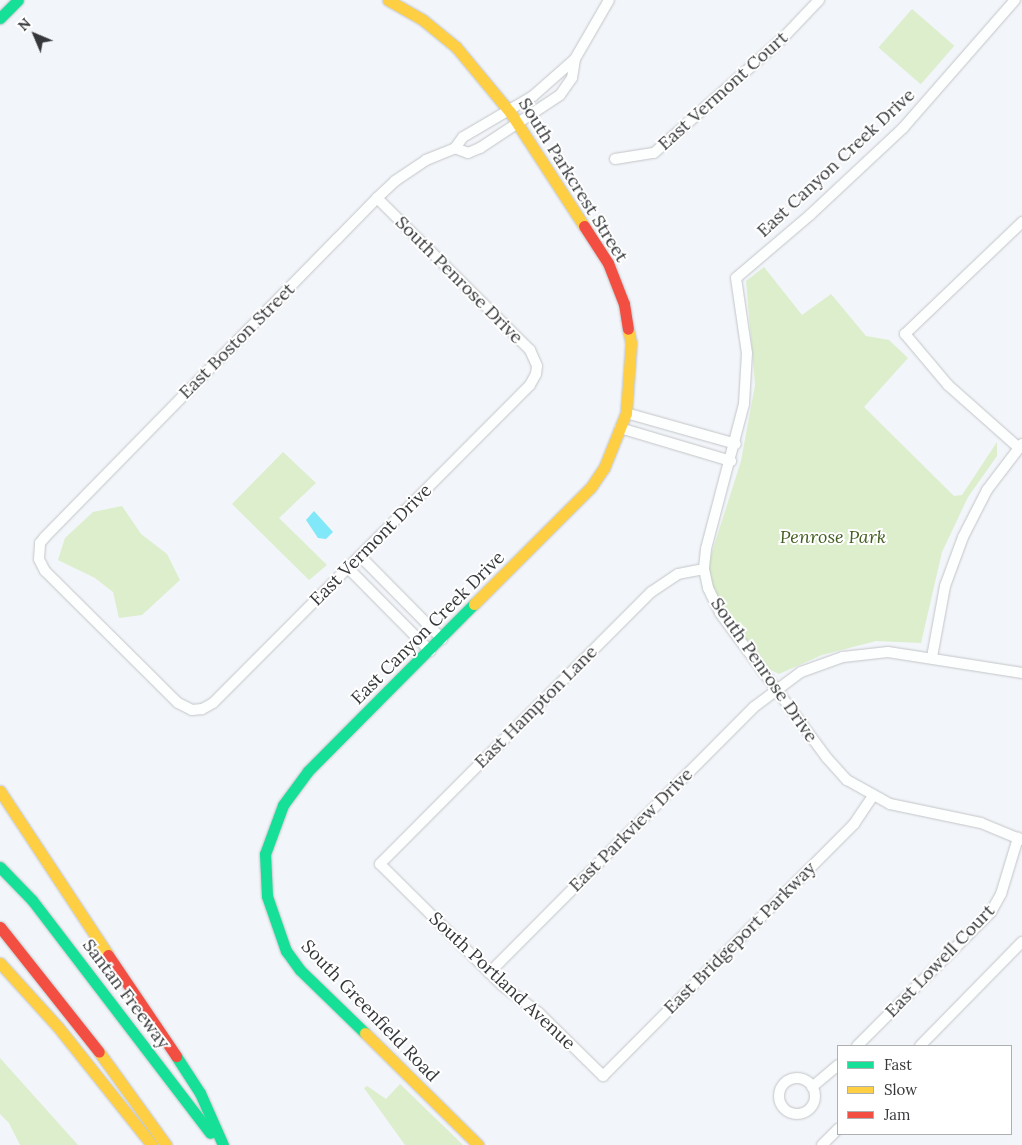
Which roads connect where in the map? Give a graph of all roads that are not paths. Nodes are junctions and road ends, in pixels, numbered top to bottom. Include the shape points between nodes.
1 (18, 0) edge
2 (388, 0) edge
3 (608, 0) edge
4 (819, 0) edge
5 (1015, 0) edge
6 (0, 18) edge
7 (575, 59) junction
8 (510, 112) junction
9 (519, 125) junction
10 (455, 148) junction
11 (615, 159) dead end
12 (377, 198) junction
13 (1022, 222) edge
14 (736, 278) joint
15 (537, 366) joint
16 (626, 414) junction
17 (620, 428) junction
18 (736, 444) junction
19 (1020, 446) edge
20 (731, 461) junction
21 (360, 556) junction
22 (348, 568) junction
23 (704, 569) junction
24 (442, 639) junction
25 (430, 651) junction
26 (932, 657) junction
27 (1022, 673) edge
28 (775, 688) junction
29 (192, 710) joint
30 (0, 792) edge
31 (872, 796) junction
32 (1020, 839) edge
33 (265, 854) joint
34 (380, 864) joint
35 (0, 867) edge
36 (0, 927) edge
37 (1022, 942) edge
38 (0, 963) edge
39 (488, 973) junction
40 (858, 1045) edge
41 (921, 1045) edge
42 (837, 1066) edge
43 (603, 1076) joint
44 (812, 1088) dead end
45 (837, 1130) edge
46 (152, 1145) edge
47 (166, 1145) edge
48 (219, 1145) edge
49 (224, 1145) edge
50 (478, 1145) edge
51 (822, 1145) edge

1 - 6 main road
2 - 8 main road, South Parkcrest Street via 423,20 456,47
3 - 7 street, East Boston Street
4 - 11 street, East Vermont Court via 782,39 654,153
5 - 14 street, East Canyon Creek Drive via 903,128
7 - 8 street, East Boston Street via 534,96
7 - 9 street, East Boston Street via 572,78 560,95
8 - 9 main road, South Parkcrest Street
8 - 10 street, East Boston Street via 463,136
9 - 10 street, East Boston Street via 468,153
9 - 16 main road, South Parkcrest Street via 608,263 616,283 631,343
10 - 12 street, East Boston Street via 410,170
12 - 15 street, South Penrose Drive via 530,350
12 - 29 street, East Boston Street via 45,537 38,554 45,571 178,703
13 - 19 street via 905,334 948,385
14 - 18 street, South Penrose Drive via 747,353 744,404
15 - 21 street, East Vermont Drive via 530,385
16 - 17 main road, South Parkcrest Street
16 - 18 street
17 - 20 street
17 - 24 main road, East Canyon Creek Drive via 604,468 577,505
18 - 20 street, South Penrose Drive
19 - 26 street via 987,490 962,537 945,586
20 - 23 street, South Penrose Drive via 706,549
21 - 22 street, East Vermont Drive
21 - 24 street
22 - 25 street
22 - 29 street, East Vermont Drive via 213,703
23 - 28 street, South Penrose Drive via 716,607
23 - 34 street, East Hampton Lane via 678,574 651,592
24 - 25 main road, East Canyon Creek Drive
25 - 33 main road, East Canyon Creek Drive via 294,788 283,805
26 - 27 street, East Parkview Drive
26 - 28 street, East Parkview Drive via 888,652 843,657 801,672
28 - 31 street, South Penrose Drive via 833,766
28 - 39 street, East Parkview Drive
30 - 49 main road via 200,1093
31 - 32 street, South Penrose Drive via 900,807 981,823
31 - 43 street, East Bridgeport Parkway via 854,824
32 - 40 street, East Lowell Court via 991,912
33 - 50 main road, South Greenfield Road via 267,896 286,951 300,970
34 - 39 street, South Portland Avenue
35 - 48 main road, Santan Freeway via 32,900
36 - 47 main road via 77,1021
37 - 41 street
38 - 46 main road via 70,1041
39 - 43 street, South Portland Avenue via 540,1014
42 - 44 street
45 - 51 street

